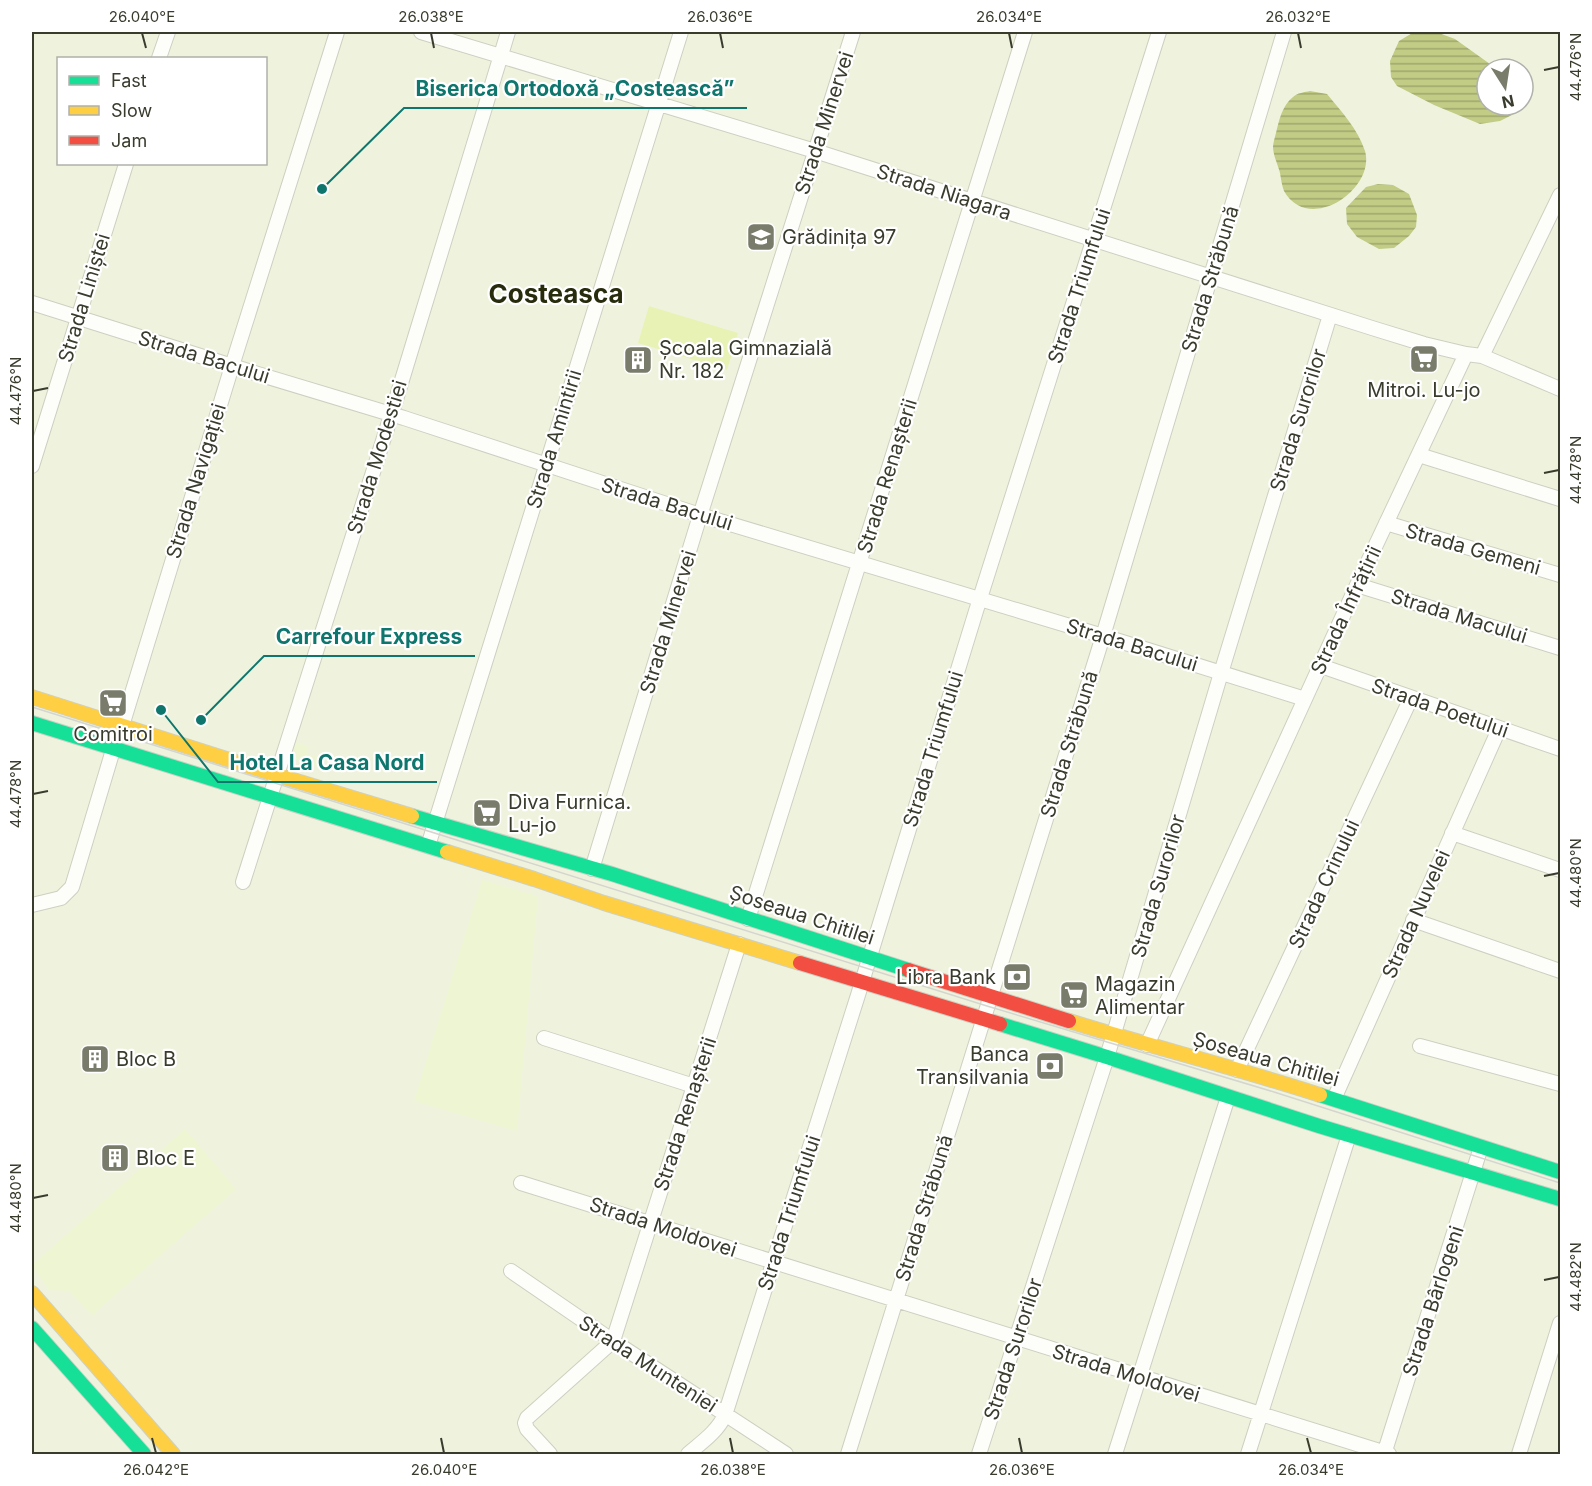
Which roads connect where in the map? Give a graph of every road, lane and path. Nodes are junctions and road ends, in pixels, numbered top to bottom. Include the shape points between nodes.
1 (168, 32) edge
2 (337, 32) edge
3 (421, 32) edge
4 (508, 32) edge
5 (681, 32) edge
6 (853, 32) edge
7 (1024, 32) edge
8 (1159, 32) edge
9 (1284, 32) edge
10 (500, 55) junction
11 (159, 57) edge
12 (658, 104) junction
13 (815, 151) junction
14 (126, 165) edge
15 (1560, 195) edge
16 (971, 201) junction
17 (1093, 239) junction
18 (1211, 276) junction
19 (32, 303) edge
20 (1330, 315) junction
21 (77, 317) junction
22 (1466, 354) junction
23 (1482, 356) junction
24 (232, 366) junction
25 (1560, 389) edge
26 (391, 415) junction
27 (1419, 455) junction
28 (32, 466) edge
29 (546, 466) junction
30 (1560, 499) edge
31 (700, 514) junction
32 (1386, 523) junction
33 (859, 564) junction
34 (1560, 575) edge
35 (1357, 585) junction
36 (980, 599) junction
37 (1103, 636) junction
38 (1560, 648) edge
39 (1321, 666) junction
40 (1221, 672) junction
41 (32, 697) edge
42 (1411, 698) junction
43 (1305, 699) junction
44 (32, 723) edge
45 (122, 726) junction
46 (1499, 729) junction
47 (1560, 749) edge
48 (113, 750) junction
49 (277, 775) junction
50 (270, 797) junction
51 (436, 823) junction
52 (1452, 833) junction
53 (428, 846) junction
54 (592, 868) junction
55 (1560, 870) edge
56 (243, 882) dead end
57 (32, 905) edge
58 (748, 920) junction
59 (1413, 921) junction
60 (739, 944) junction
61 (870, 958) junction
62 (1560, 971) edge
63 (863, 981) junction
64 (987, 1007) junction
65 (1114, 1034) junction
66 (544, 1038) dead end
67 (1147, 1045) junction
68 (1420, 1046) dead end
69 (1107, 1058) junction
70 (1237, 1070) junction
71 (1560, 1084) edge
72 (694, 1086) junction
73 (1228, 1097) junction
74 (1334, 1099) junction
75 (1349, 1135) junction
76 (1481, 1147) junction
77 (1473, 1172) junction
78 (1560, 1172) edge
79 (521, 1183) dead end
80 (1560, 1199) edge
81 (651, 1223) junction
82 (773, 1263) junction
83 (511, 1271) dead end
84 (32, 1293) edge
85 (895, 1301) junction
86 (1560, 1323) edge
87 (32, 1328) edge
88 (1016, 1339) junction
89 (613, 1341) junction
90 (1140, 1377) junction
91 (137, 1413) junction
92 (1261, 1414) junction
93 (725, 1415) junction
94 (118, 1425) junction
95 (1386, 1454) edge
96 (144, 1455) edge
97 (173, 1455) edge
98 (550, 1455) edge
99 (688, 1455) edge
100 (786, 1455) edge
101 (848, 1455) edge
102 (979, 1455) edge
103 (1115, 1455) edge
104 (1248, 1455) edge
105 (1519, 1455) edge

1 - 11 street
2 - 24 street, Strada Navigației
3 - 10 street, Strada Niagara
4 - 10 street, Strada Modestiei
5 - 12 street, Strada Amintirii
6 - 13 street, Strada Minervei
7 - 16 street, Strada Renașterii
8 - 17 street, Strada Triumfului
9 - 18 street, Strada Străbună
10 - 12 street, Strada Niagara
10 - 26 street, Strada Modestiei
12 - 13 street, Strada Niagara
12 - 29 street, Strada Amintirii
13 - 16 street, Strada Niagara
13 - 31 street, Strada Minervei
14 - 21 street, Strada Liniștei
15 - 23 street
16 - 17 street, Strada Niagara
16 - 33 street, Strada Renașterii
17 - 18 street, Strada Niagara
17 - 36 street, Strada Triumfului
18 - 20 street, Strada Niagara
18 - 37 street, Strada Străbună
19 - 21 street, Strada Bacului
20 - 22 street, Strada Niagara
20 - 40 street, Strada Surorilor
21 - 24 street, Strada Bacului
21 - 28 street, Strada Liniștei
22 - 23 street
22 - 27 street, Strada Înfrățirii
23 - 25 street
24 - 26 street, Strada Bacului
24 - 45 street, Strada Navigației
26 - 29 street, Strada Bacului
26 - 49 street, Strada Modestiei
27 - 30 street
27 - 32 street, Strada Înfrățirii
29 - 31 street, Strada Bacului
29 - 51 street, Strada Amintirii
31 - 33 street, Strada Bacului
31 - 54 street, Strada Minervei
32 - 34 street, Strada Gemeni
32 - 35 street, Strada Înfrățirii
33 - 36 street, Strada Bacului
33 - 58 street, Strada Renașterii
35 - 38 street, Strada Macului
35 - 39 street, Strada Înfrățirii
36 - 37 street, Strada Bacului
36 - 61 street, Strada Triumfului
37 - 40 street, Strada Bacului
37 - 64 street, Strada Străbună
39 - 42 street, Strada Poetului
39 - 43 street, Strada Înfrățirii
40 - 43 street, Strada Bacului
40 - 65 street, Strada Surorilor
41 - 45 main road, Șoseaua Chitilei
42 - 46 street, Strada Poetului
42 - 70 street, Strada Crinului
43 - 67 street, Strada Înfrățirii
44 - 48 main road, Șoseaua Chitilei
45 - 49 main road, Șoseaua Chitilei
46 - 47 street, Strada Poetului
46 - 52 street, Strada Nuvelei
48 - 50 main road, Șoseaua Chitilei
48 - 57 street via 72,887 61,898
49 - 50 street, Strada Modestiei
49 - 51 main road, Șoseaua Chitilei
50 - 53 main road, Șoseaua Chitilei
50 - 56 street, Strada Modestiei
51 - 53 street, Strada Amintirii
51 - 54 main road, Șoseaua Chitilei
52 - 55 street
52 - 59 street, Strada Nuvelei
53 - 60 main road, Șoseaua Chitilei
54 - 58 main road, Șoseaua Chitilei
58 - 61 main road, Șoseaua Chitilei
59 - 62 street
59 - 74 street, Strada Nuvelei
60 - 63 main road, Șoseaua Chitilei
60 - 72 street, Strada Renașterii
61 - 63 street, Strada Triumfului
61 - 64 main road, Șoseaua Chitilei
63 - 64 main road, Șoseaua Chitilei
63 - 82 street, Strada Triumfului
64 - 65 main road, Șoseaua Chitilei
64 - 69 main road, Șoseaua Chitilei
64 - 85 street, Strada Străbună
65 - 67 main road, Șoseaua Chitilei
65 - 69 street, Strada Surorilor
66 - 72 street
67 - 70 main road, Șoseaua Chitilei
68 - 71 street
69 - 73 main road, Șoseaua Chitilei
69 - 88 street, Strada Surorilor
70 - 74 main road, Șoseaua Chitilei
72 - 81 street, Strada Renașterii
73 - 75 main road, Șoseaua Chitilei
73 - 90 street
74 - 76 main road, Șoseaua Chitilei
75 - 77 main road, Șoseaua Chitilei
75 - 92 street
76 - 77 street, Strada Bârlogeni
76 - 78 main road, Șoseaua Chitilei
77 - 80 main road, Șoseaua Chitilei
77 - 95 street, Strada Bârlogeni
79 - 81 street, Strada Moldovei
81 - 82 street, Strada Moldovei
81 - 89 street, Strada Renașterii
82 - 85 street, Strada Moldovei
82 - 93 street, Strada Triumfului
83 - 89 street, Strada Munteniei
84 - 91 main road
85 - 88 street, Strada Moldovei
85 - 101 street, Strada Străbună
86 - 105 street
87 - 94 main road
88 - 90 street, Strada Moldovei
88 - 102 street, Strada Surorilor
89 - 93 street, Strada Munteniei
89 - 98 street, Strada Renașterii via 525,1423
90 - 92 street, Strada Moldovei
90 - 103 street
91 - 94 main road
91 - 97 main road
92 - 95 street, Strada Moldovei
92 - 104 street
93 - 99 street, Strada Triumfului via 713,1433
93 - 100 street, Strada Munteniei
94 - 96 main road

